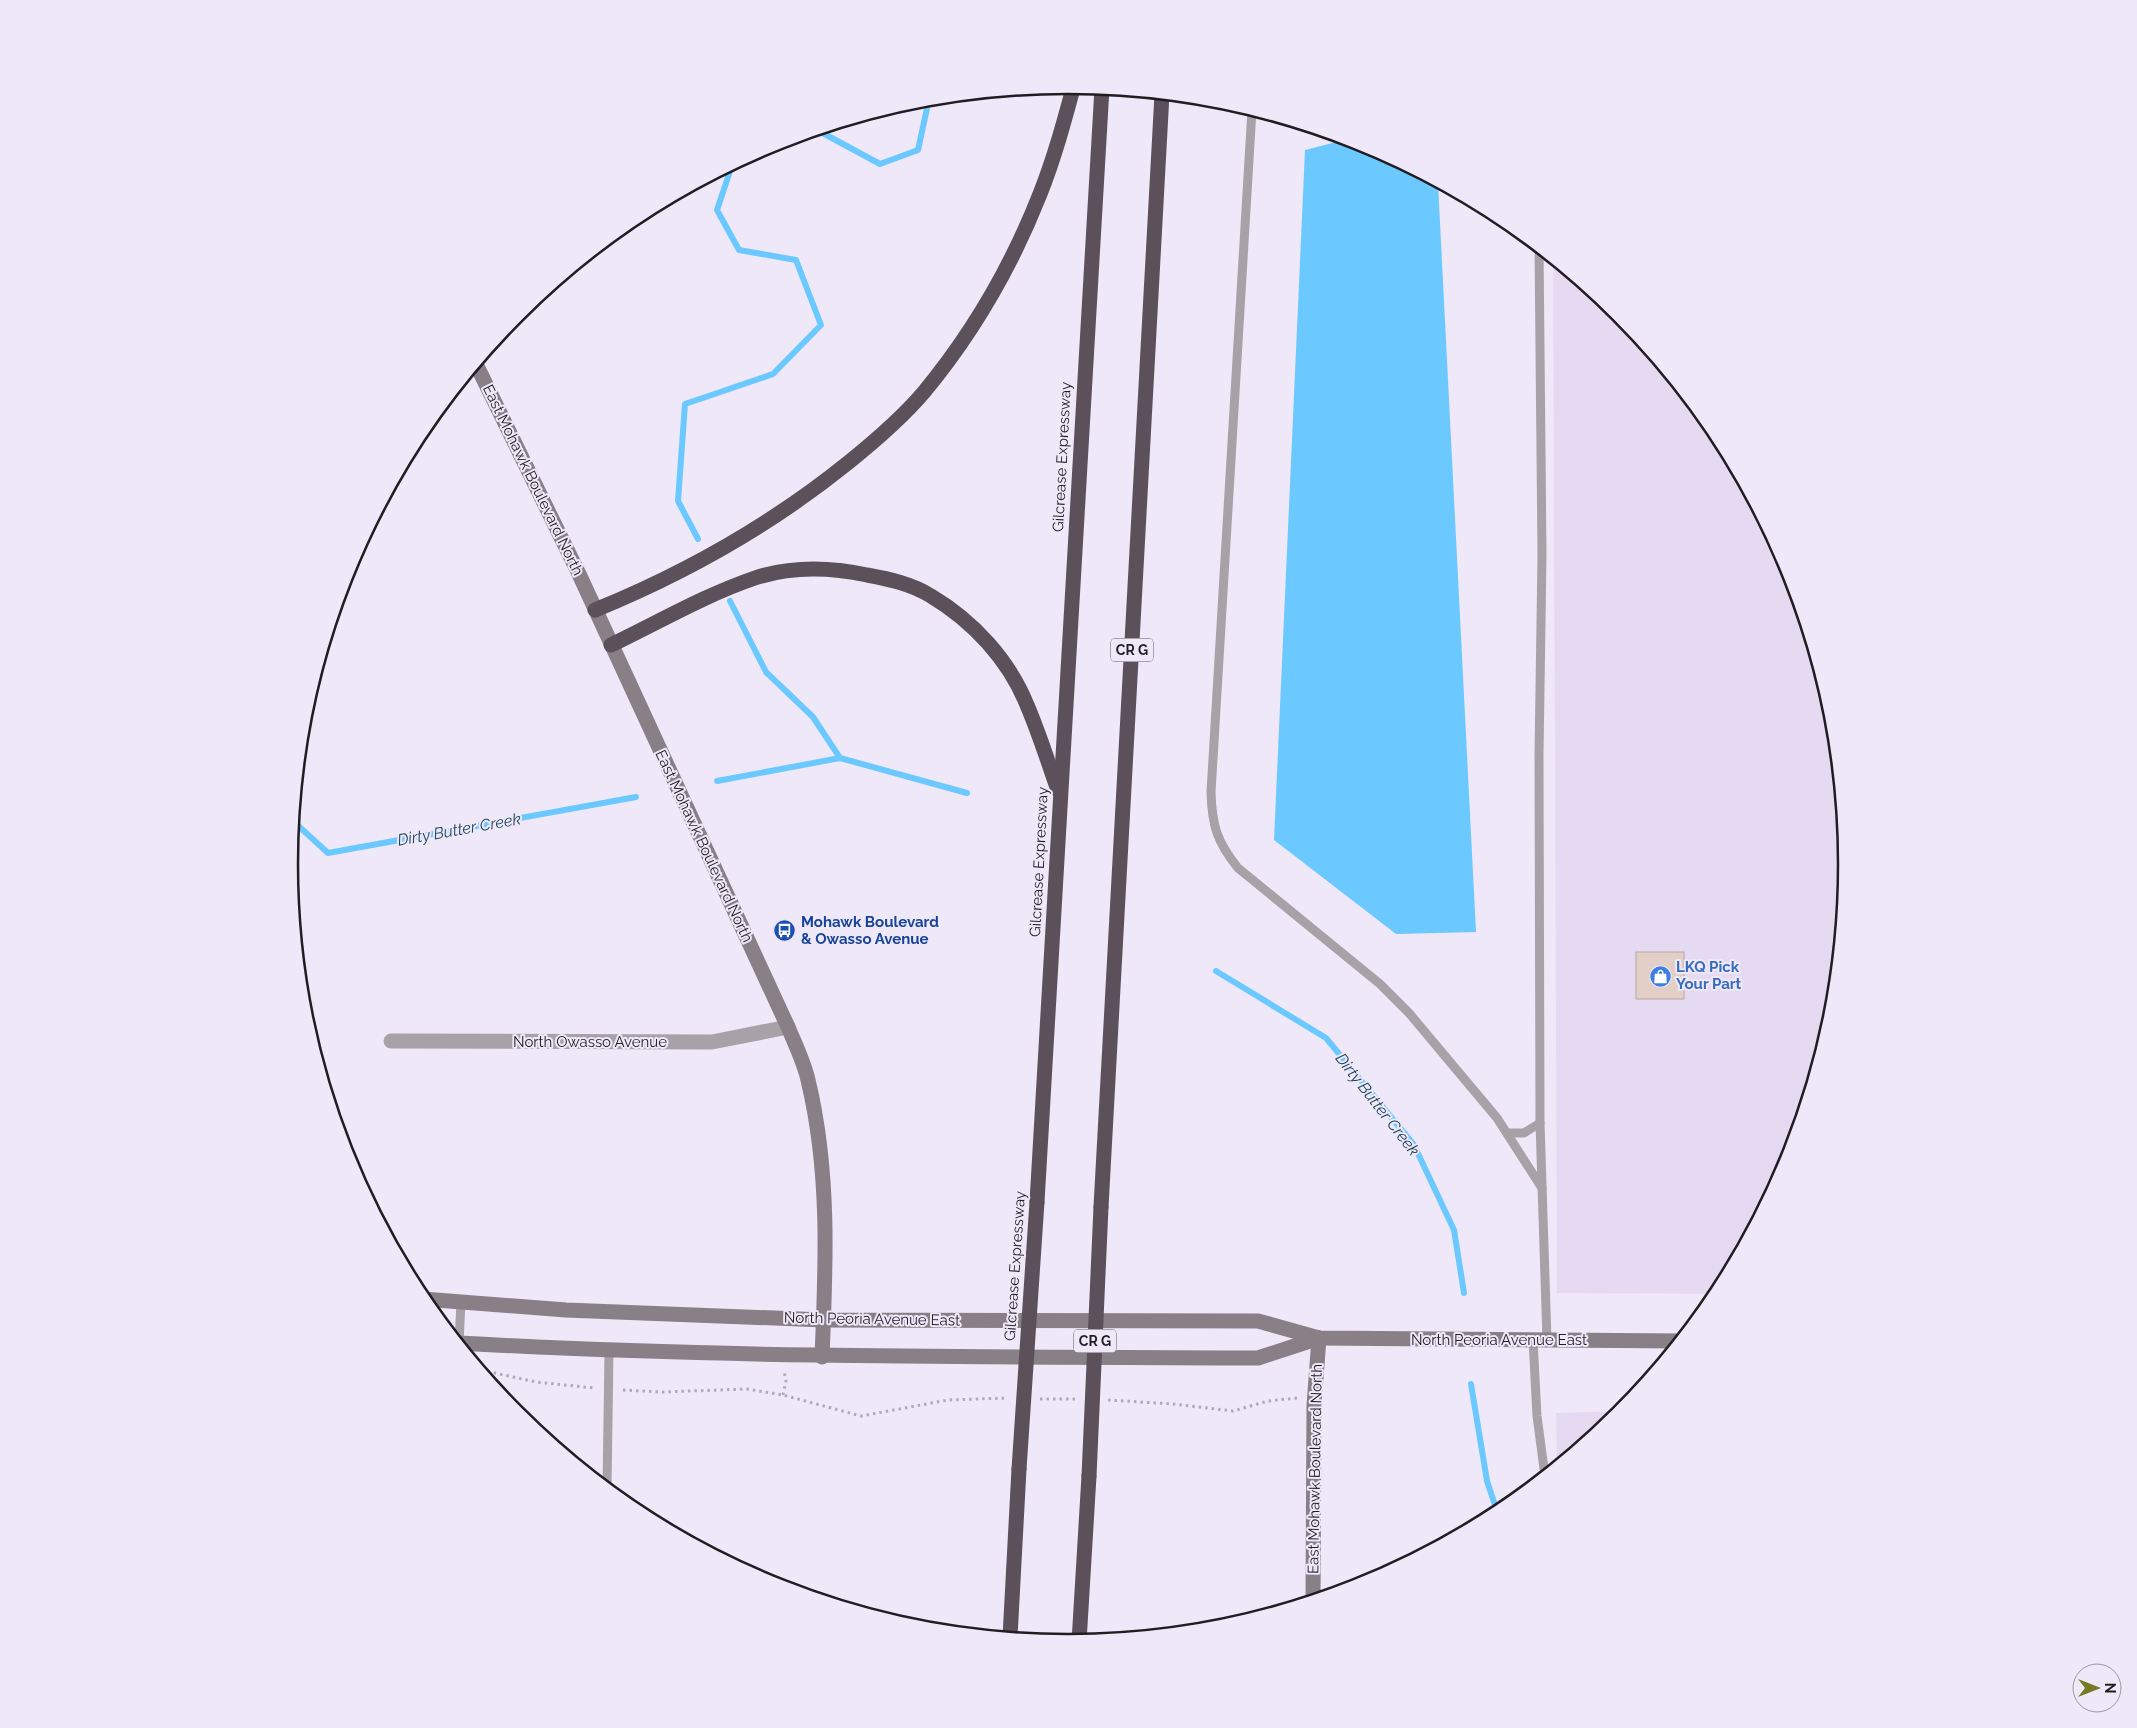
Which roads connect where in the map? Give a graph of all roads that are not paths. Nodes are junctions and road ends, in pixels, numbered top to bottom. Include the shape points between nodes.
1 (1072, 94) edge
2 (1102, 95) edge
3 (1162, 99) edge
4 (1252, 116) edge
5 (1539, 255) edge
6 (478, 369) edge
7 (596, 610) junction
8 (611, 645) junction
9 (1060, 796) junction
10 (788, 1027) junction
11 (391, 1041) dead end
12 (1540, 1123) junction
13 (1507, 1133) junction
14 (1542, 1188) junction
15 (434, 1301) edge
16 (461, 1302) junction
17 (824, 1320) junction
18 (459, 1336) edge
19 (1319, 1338) junction
20 (1540, 1340) junction
21 (1673, 1341) edge
22 (465, 1343) edge
23 (609, 1351) junction
24 (822, 1357) junction
25 (1544, 1469) edge
26 (607, 1480) edge
27 (1313, 1594) edge
28 (1010, 1632) edge
29 (1079, 1634) edge

1 - 7 highway via 1040,194 1013,253 970,331 923,393 881,436 758,529 714,555
2 - 9 highway, Gilcrease Expressway
3 - 29 highway, CR G, bridge
4 - 13 lane via 1211,812 1224,850 1238,868 1380,984 1410,1013
5 - 12 lane via 1542,555
6 - 7 main road, East Mohawk Boulevard North
7 - 8 main road, East Mohawk Boulevard North
8 - 9 highway via 705,599 756,578 792,569 826,568 897,581 930,595 985,639 1005,665 1027,703
8 - 10 main road, East Mohawk Boulevard North
9 - 28 highway, Gilcrease Expressway, bridge
10 - 11 street, North Owasso Avenue via 712,1042
10 - 17 main road, East Mohawk Boulevard North via 808,1078 820,1137 826,1206
12 - 13 lane via 1524,1133
12 - 14 lane
13 - 14 lane
14 - 20 lane
15 - 16 main road, North Peoria Avenue East
16 - 17 main road, North Peoria Avenue East via 566,1310
16 - 18 lane
17 - 19 main road, North Peoria Avenue East via 1258,1321
17 - 24 main road, East Mohawk Boulevard North
19 - 20 main road, North Peoria Avenue East
19 - 24 main road, North Peoria Avenue East via 1258,1358
19 - 27 main road, East Mohawk Boulevard North via 1314,1396
20 - 21 main road, North Peoria Avenue East
20 - 25 lane via 1536,1416
22 - 23 main road, North Peoria Avenue East
23 - 24 main road, North Peoria Avenue East
23 - 26 lane

